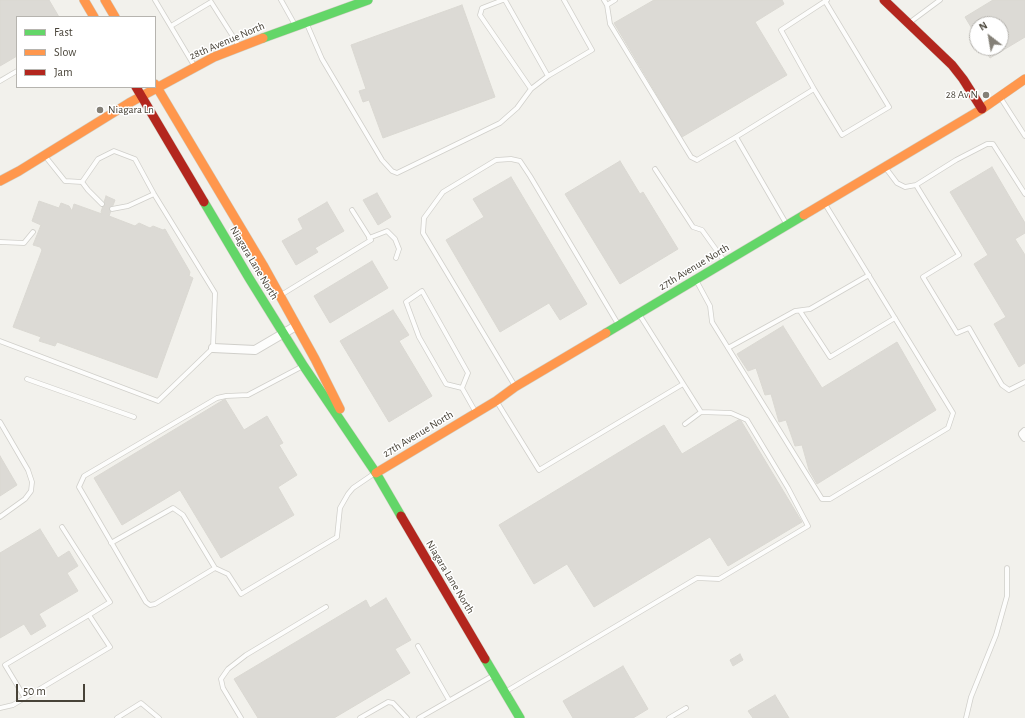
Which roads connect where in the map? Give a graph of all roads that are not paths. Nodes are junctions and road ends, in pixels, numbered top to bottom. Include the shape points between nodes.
1 (84, 0) edge
2 (105, 0) edge
3 (155, 0) edge
4 (281, 0) edge
5 (368, 0) edge
6 (504, 0) edge
7 (564, 0) edge
8 (604, 0) edge
9 (615, 0) edge
10 (884, 0) edge
11 (940, 0) edge
12 (826, 1) edge
13 (607, 5) junction
14 (93, 16) edge
15 (114, 16) edge
16 (306, 21) junction
17 (909, 23) junction
18 (296, 25) junction
19 (171, 26) junction
20 (240, 48) junction
21 (196, 67) junction
22 (16, 72) edge
23 (548, 76) junction
24 (1025, 79) edge
25 (0, 81) edge
26 (156, 86) edge
27 (137, 88) edge
28 (153, 88) edge
29 (531, 89) junction
30 (814, 89) junction
31 (142, 97) junction
32 (1000, 97) junction
33 (982, 109) junction
34 (1025, 136) edge
35 (736, 137) junction
36 (45, 155) junction
37 (884, 167) junction
38 (655, 169) dead end
39 (0, 181) edge
40 (82, 182) junction
41 (916, 185) junction
42 (154, 194) junction
43 (1025, 194) edge
44 (824, 203) junction
45 (102, 204) dead end
46 (112, 209) dead end
47 (352, 210) dead end
48 (787, 225) junction
49 (33, 232) dead end
50 (370, 238) junction
51 (0, 242) edge
52 (396, 258) dead end
53 (725, 262) junction
54 (868, 275) junction
55 (696, 280) junction
56 (280, 296) junction
57 (800, 311) junction
58 (639, 314) junction
59 (895, 318) junction
60 (296, 326) junction
61 (619, 326) junction
62 (284, 334) junction
63 (0, 341) edge
64 (213, 348) junction
65 (728, 348) junction
66 (303, 366) junction
67 (27, 379) dead end
68 (1025, 382) edge
69 (683, 384) junction
70 (515, 387) junction
71 (462, 388) junction
72 (496, 401) junction
73 (701, 412) junction
74 (476, 414) junction
75 (134, 417) dead end
76 (0, 422) edge
77 (685, 424) dead end
78 (1025, 432) edge
79 (1025, 437) edge
80 (360, 447) junction
81 (376, 473) junction
82 (0, 517) edge
83 (62, 527) dead end
84 (111, 543) junction
85 (215, 568) junction
86 (1007, 568) dead end
87 (326, 607) dead end
88 (89, 615) junction
89 (418, 646) dead end
90 (495, 675) junction
91 (505, 692) junction
92 (25, 698) junction
93 (449, 700) junction
94 (0, 708) edge
95 (686, 708) dead end
96 (117, 718) edge
97 (159, 718) edge
98 (241, 718) edge
99 (360, 718) edge
100 (407, 718) edge
101 (419, 718) edge
102 (520, 718) edge
103 (669, 718) edge
104 (966, 718) edge

1 - 14 street
2 - 15 street
3 - 19 lane
4 - 18 lane
5 - 16 street, 28th Avenue North
6 - 23 lane
6 - 29 lane via 482,8 480,15
7 - 23 lane via 592,50
8 - 13 lane
9 - 13 lane
10 - 17 street
11 - 17 lane
12 - 30 lane via 780,30
12 - 30 lane via 889,107 842,135
13 - 35 lane via 610,24 691,157 697,160
16 - 18 street, 28th Avenue North
16 - 29 lane via 322,59 382,160 397,173 500,124 517,108
17 - 33 street via 952,65
18 - 20 street, 28th Avenue North
19 - 20 lane via 211,2
19 - 21 lane
20 - 21 street, 28th Avenue North via 214,57
21 - 26 street, 28th Avenue North
22 - 25 lane
23 - 29 lane
24 - 32 street, 27th Avenue North
26 - 56 street, Niagara Lane North
27 - 31 street, Niagara Lane North
28 - 31 street, 28th Avenue North
30 - 35 lane
31 - 36 street, 28th Avenue North
31 - 62 street, Niagara Lane North
32 - 33 street, 27th Avenue North
32 - 34 lane
33 - 37 street, 27th Avenue North
35 - 48 lane
36 - 39 street, 28th Avenue North
36 - 40 lane via 65,181
37 - 41 lane via 897,183 904,187
37 - 44 street, 27th Avenue North
38 - 53 lane via 693,227 702,230
40 - 42 lane via 98,159 114,151 135,159
40 - 45 lane
41 - 43 lane via 956,160 993,144
41 - 68 lane via 959,255 923,277 957,333 969,328 1002,385 1009,390
42 - 46 lane via 128,206
42 - 64 lane via 215,294
44 - 48 street, 27th Avenue North
44 - 54 lane
47 - 50 lane
48 - 53 street, 27th Avenue North
49 - 51 lane via 24,243
50 - 52 lane via 387,230 399,249
50 - 56 lane via 371,240
53 - 55 street, 27th Avenue North
54 - 57 lane via 810,309
54 - 59 lane
55 - 58 street, 27th Avenue North
55 - 65 lane via 710,306 712,322
56 - 60 street, Niagara Lane North
57 - 59 lane via 830,357
57 - 65 lane
58 - 61 street, 27th Avenue North
58 - 69 lane
59 - 65 lane via 953,413 948,428 830,499 822,499
60 - 62 street
60 - 80 street, Niagara Lane North
61 - 70 street, 27th Avenue North
61 - 70 lane via 520,161 496,160 443,192 424,218 424,233
62 - 64 street via 255,350
62 - 66 street, Niagara Lane North
63 - 64 lane via 158,401
66 - 80 street, Niagara Lane North
66 - 84 lane via 248,394 217,398 84,476 79,487
67 - 75 lane
69 - 72 lane via 539,470
69 - 73 lane
70 - 72 street, 27th Avenue North
71 - 71 lane via 446,384 419,337 406,302 422,291 468,373
71 - 74 lane
72 - 74 street, 27th Avenue North
73 - 77 lane
73 - 91 lane via 731,413 747,420 808,526 720,579 697,578
74 - 81 street, 27th Avenue North
76 - 82 lane via 28,470 32,482 31,491 25,499
78 - 79 street
80 - 81 street, Niagara Lane North
81 - 85 lane via 348,494 340,508 337,536 241,594 228,574
81 - 90 street, Niagara Lane North
83 - 88 lane via 110,602
84 - 85 lane via 173,508 183,515
84 - 85 lane via 150,605
86 - 104 lane via 1007,596
87 - 98 lane via 246,655 228,669 222,680 223,688
88 - 92 lane via 5,666
88 - 92 lane via 110,647
89 - 93 lane
90 - 91 street, Niagara Lane North
90 - 93 lane
91 - 102 street, Niagara Lane North
92 - 94 lane via 13,705
93 - 101 lane
95 - 103 lane
96 - 97 lane via 142,703
99 - 100 lane via 388,702

